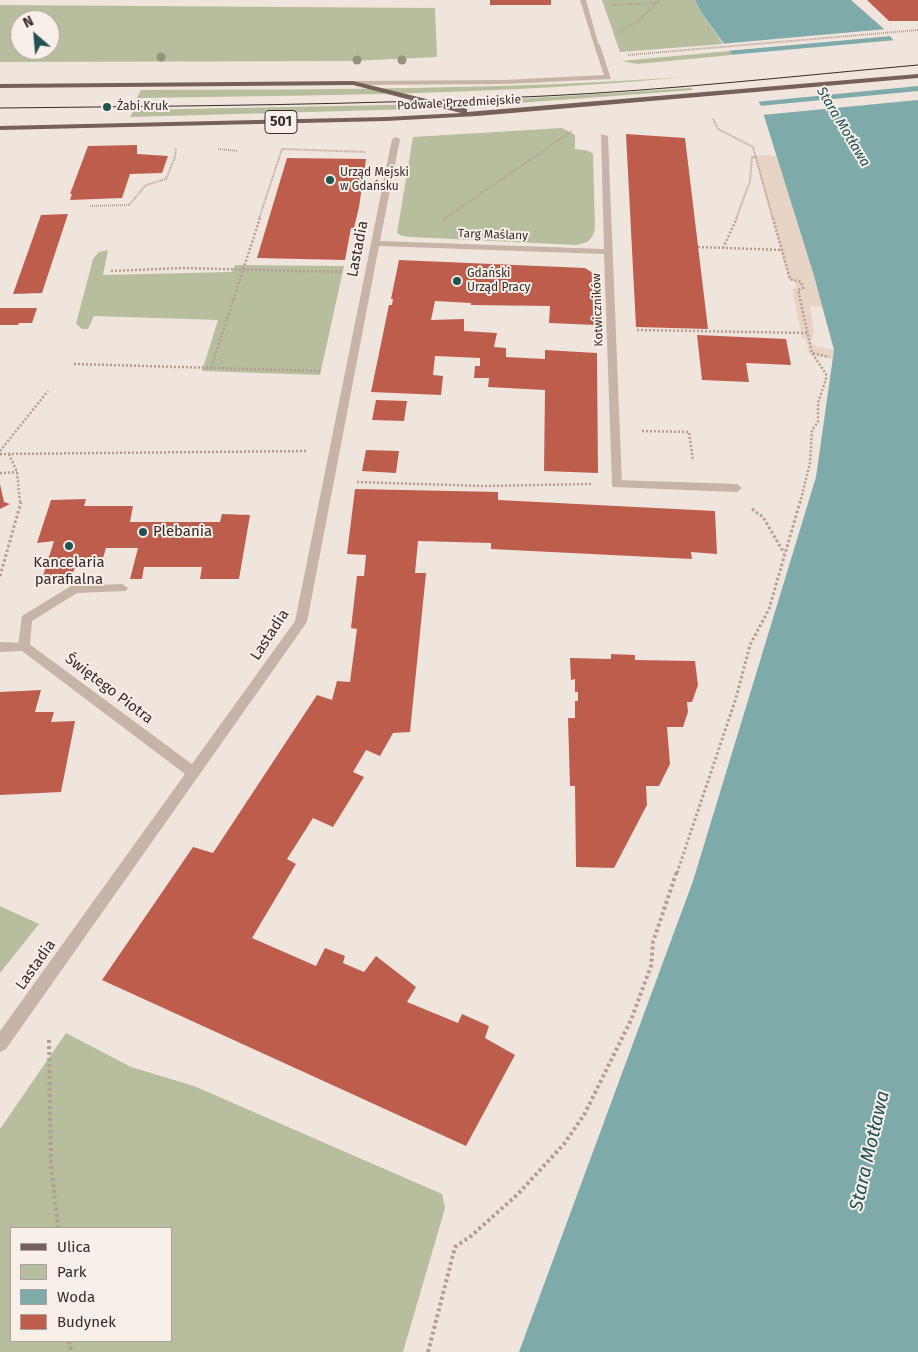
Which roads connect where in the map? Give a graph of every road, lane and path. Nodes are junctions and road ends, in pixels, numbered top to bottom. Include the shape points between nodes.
1 (583, 0) edge
2 (659, 1) edge
3 (637, 4) dead end
4 (918, 30) edge
5 (596, 42) junction
6 (601, 57) junction
7 (918, 76) edge
8 (353, 83) junction
9 (0, 86) edge
10 (477, 114) junction
11 (713, 114) dead end
12 (0, 128) edge
13 (572, 131) dead end
14 (604, 136) dead end
15 (396, 139) dead end
16 (177, 140) dead end
17 (373, 152) dead end
18 (756, 157) junction
19 (90, 206) dead end
20 (376, 243) junction
21 (420, 245) junction
22 (698, 247) dead end
23 (723, 248) junction
24 (783, 250) junction
25 (609, 252) junction
26 (243, 269) junction
27 (111, 271) dead end
28 (342, 272) dead end
29 (612, 329) junction
30 (808, 334) junction
31 (812, 353) junction
32 (829, 357) dead end
33 (74, 364) dead end
34 (210, 368) junction
35 (330, 371) dead end
36 (48, 390) dead end
37 (615, 430) junction
38 (689, 432) dead end
39 (335, 451) junction
40 (0, 452) edge
41 (9, 454) junction
42 (17, 472) junction
43 (0, 473) edge
44 (329, 481) junction
45 (617, 484) junction
46 (737, 488) dead end
47 (747, 507) dead end
48 (784, 554) junction
49 (0, 576) edge
50 (122, 588) dead end
51 (24, 646) junction
52 (0, 647) edge
53 (194, 773) junction
54 (49, 1040) dead end
55 (0, 1044) edge
56 (58, 1227) edge
57 (428, 1352) edge

1 - 5 street
2 - 3 path
2 - 5 path via 628,28
4 - 6 path
5 - 6 street
6 - 8 street, Podwale Przedmiejskie via 608,77 504,82
7 - 10 main road, Podwale Przedmiejskie / 501
8 - 9 main road, Podwale Przedmiejskie
8 - 10 main road
10 - 12 main road, Podwale Przedmiejskie / 501
11 - 18 path via 714,125 719,130 747,142
13 - 21 path via 423,234
14 - 25 street, Kotwiczników
15 - 20 street, Lastadia
16 - 19 path via 175,157 166,179 146,185 129,205
17 - 26 path via 282,149
18 - 23 path via 752,157 750,184
18 - 24 path
20 - 21 street, Targ Maślany
20 - 39 street, Lastadia
21 - 25 street, Targ Maślany
22 - 23 path
23 - 24 path
24 - 30 path via 790,279 801,282 802,288 798,290
25 - 29 street, Kotwiczników
26 - 27 path
26 - 28 path
26 - 34 path
29 - 30 path
29 - 37 street, Kotwiczników
30 - 31 path
31 - 32 path
31 - 48 path via 826,379 818,403 818,422 812,430 810,463
33 - 34 path
34 - 35 path
36 - 40 path
37 - 38 path
37 - 45 street, Kotwiczników
39 - 41 path
39 - 44 street, Lastadia
40 - 41 path
41 - 42 path
42 - 43 path
42 - 49 path via 21,501
44 - 45 path via 484,486
44 - 53 street, Lastadia via 301,622
45 - 46 street
47 - 48 path via 763,517
48 - 57 path via 769,609 750,644 736,698 653,942 651,966 630,1020 584,1115 564,1144 517,1194 456,1248
50 - 51 street via 75,589 26,619
51 - 52 street
51 - 53 street, Świętego Piotra
53 - 55 street, Lastadia
54 - 56 path via 51,1165

